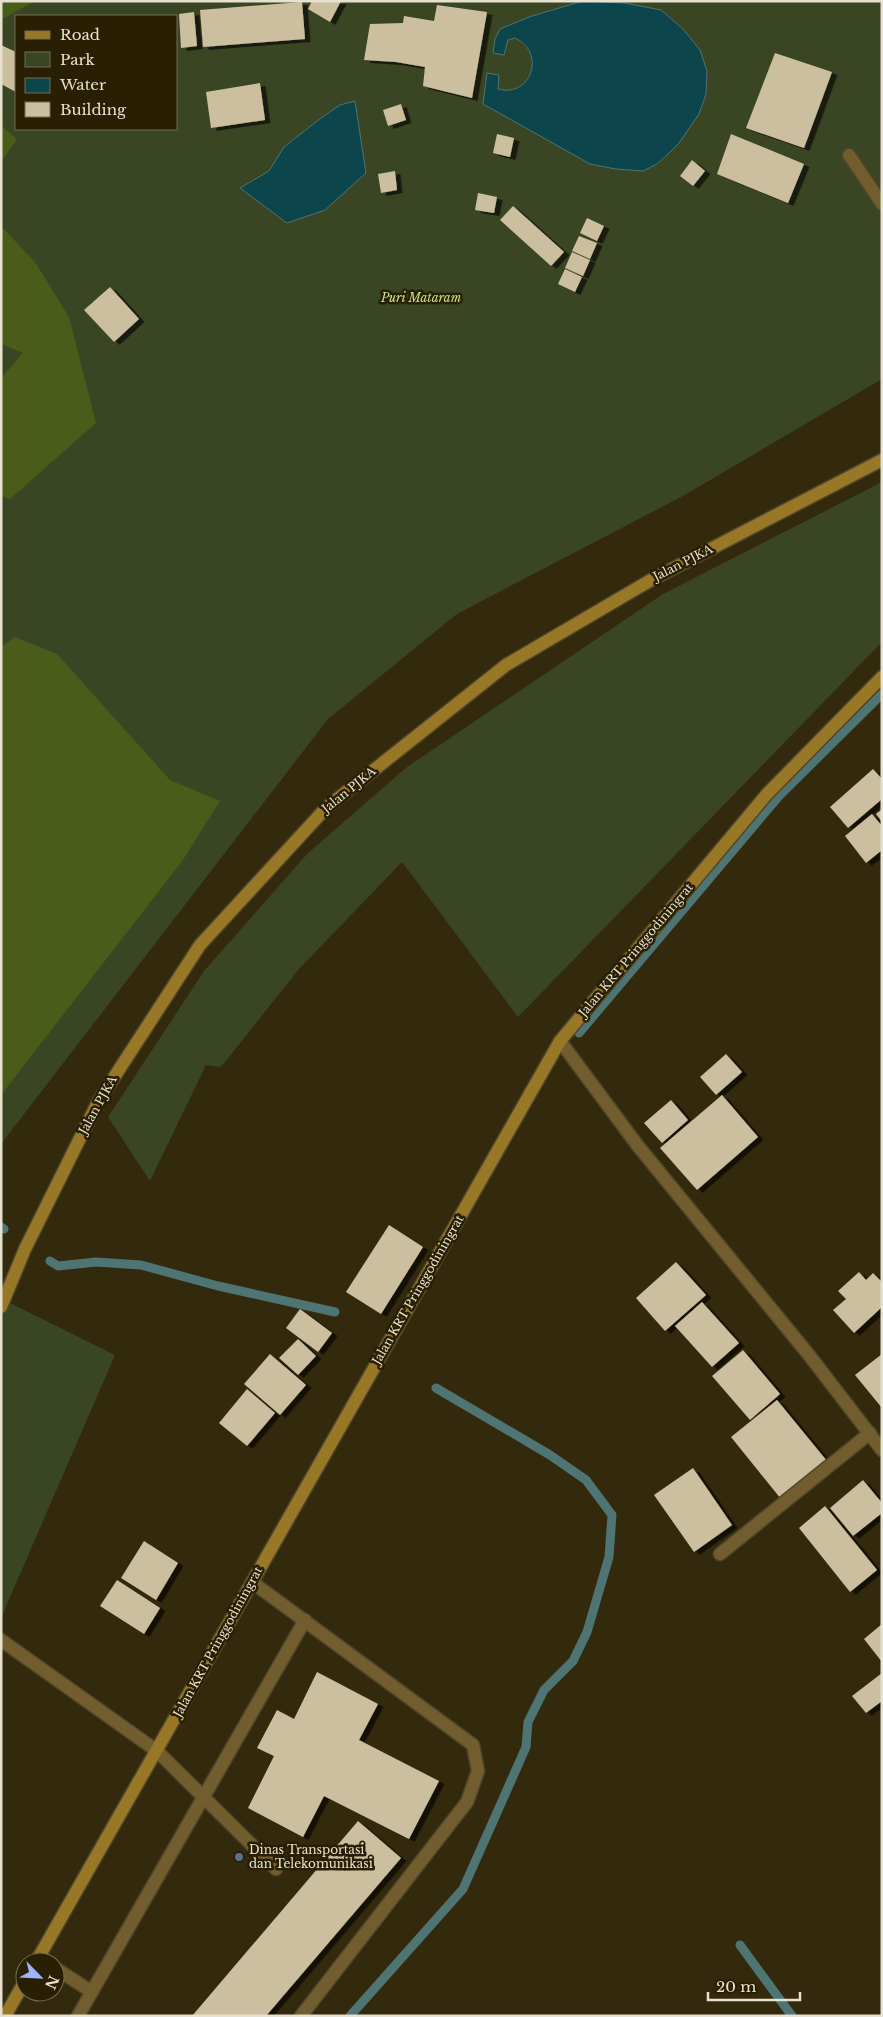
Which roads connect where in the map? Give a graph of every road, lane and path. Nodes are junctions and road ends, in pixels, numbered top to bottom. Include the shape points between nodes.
1 (849, 155) dead end
2 (882, 204) edge
3 (882, 460) edge
4 (882, 677) edge
5 (560, 1042) junction
6 (1, 1307) edge
7 (870, 1433) junction
8 (882, 1450) edge
9 (720, 1554) dead end
10 (252, 1582) junction
11 (305, 1620) junction
12 (1, 1640) edge
13 (157, 1750) junction
14 (204, 1797) junction
15 (276, 1869) dead end
16 (45, 1952) edge
17 (65, 1974) edge
18 (92, 1992) junction
19 (15, 1998) edge
20 (5, 2016) edge
21 (78, 2016) edge
22 (301, 2016) edge

1 - 2 street
3 - 6 main road, Jalan PJKA via 650,580 506,665 326,808 200,945 173,986 98,1102 25,1249
4 - 5 main road, Jalan KRT Pringgodiningrat via 767,794
5 - 7 street via 638,1146
5 - 10 main road, Jalan KRT Pringgodiningrat
7 - 8 street
7 - 9 street
10 - 11 street
10 - 13 main road, Jalan KRT Pringgodiningrat
11 - 14 street
11 - 22 street via 473,1745 478,1771 467,1802
12 - 13 street
13 - 14 street
13 - 16 main road, Jalan KRT Pringgodiningrat
14 - 15 street
14 - 18 street
17 - 18 street
18 - 21 street
19 - 20 main road

